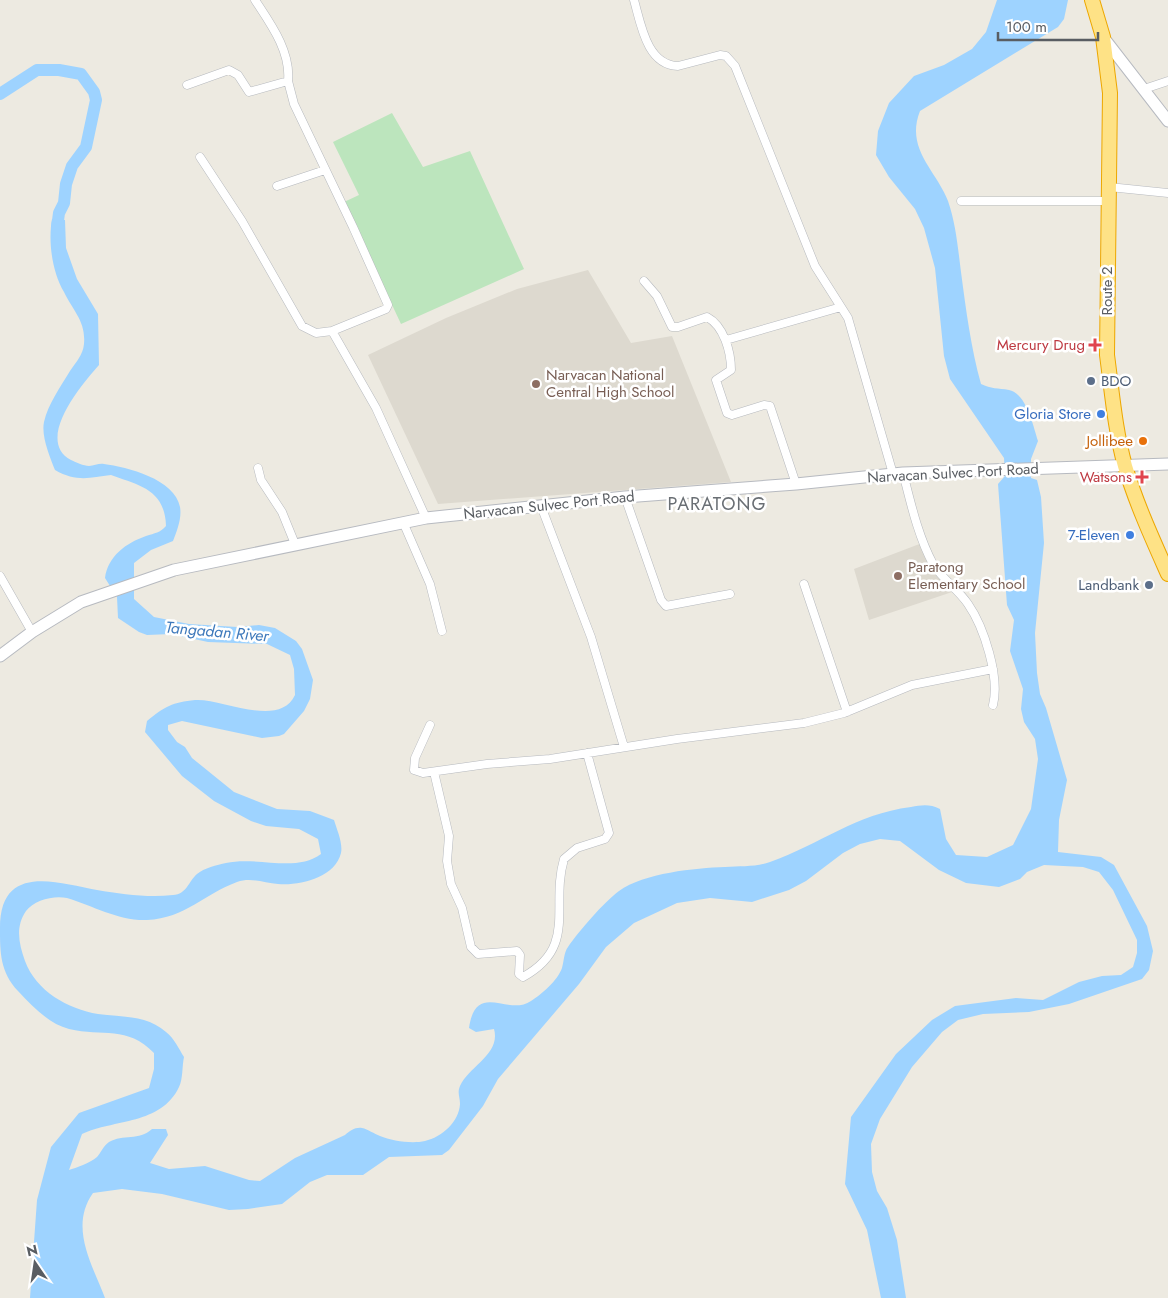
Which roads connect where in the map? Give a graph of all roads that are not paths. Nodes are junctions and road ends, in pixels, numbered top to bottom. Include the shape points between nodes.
1 (254, 0) edge
2 (634, 0) edge
3 (1092, 0) edge
4 (1104, 37) junction
5 (288, 80) junction
6 (1168, 81) edge
7 (186, 85) dead end
8 (1144, 89) junction
9 (1168, 121) edge
10 (200, 157) dead end
11 (325, 170) junction
12 (277, 186) dead end
13 (1168, 192) edge
14 (1109, 194) junction
15 (961, 201) dead end
16 (644, 281) dead end
17 (841, 307) junction
18 (332, 331) junction
19 (726, 340) junction
20 (1168, 464) edge
21 (1125, 465) junction
22 (258, 468) dead end
23 (898, 474) junction
24 (796, 484) junction
25 (625, 497) junction
26 (540, 506) junction
27 (426, 518) junction
28 (403, 522) junction
29 (295, 544) junction
30 (1168, 574) edge
31 (0, 576) edge
32 (804, 584) dead end
33 (730, 594) dead end
34 (442, 631) dead end
35 (32, 632) junction
36 (0, 656) edge
37 (993, 668) junction
38 (993, 705) dead end
39 (847, 712) junction
40 (430, 725) dead end
41 (624, 747) junction
42 (587, 754) junction
43 (434, 772) junction

1 - 5 street via 278,39 288,66
2 - 17 street via 641,26 658,59 678,66 720,55 726,56 735,66 812,258
3 - 4 highway, Route 2
4 - 8 street
4 - 14 highway, Route 2 via 1110,93
5 - 7 street via 248,92 238,75 229,70
5 - 11 street via 290,96
6 - 8 street
8 - 9 street
10 - 18 street via 242,221 302,326 316,333
11 - 12 street
11 - 18 street via 388,306
13 - 14 street
14 - 15 street
14 - 21 highway, Route 2 via 1107,355
16 - 19 street via 657,296 672,327 707,317
17 - 19 street
17 - 23 street via 853,331
18 - 27 street via 376,408
19 - 24 street via 731,370 716,382 728,413 732,415 770,406
20 - 21 street, Narvacan Sulvec Port Road
21 - 23 street, Narvacan Sulvec Port Road
21 - 30 highway, Route 2 via 1147,528
22 - 29 street via 261,480 282,512
23 - 24 street, Narvacan Sulvec Port Road
23 - 37 street via 928,552 945,579 969,605
24 - 25 street, Narvacan Sulvec Port Road
25 - 26 street, Narvacan Sulvec Port Road
25 - 33 street via 660,600 666,606
26 - 27 street, Narvacan Sulvec Port Road
26 - 41 street via 591,637
27 - 28 street, Narvacan Sulvec Port Road
28 - 29 street, Narvacan Sulvec Port Road
28 - 34 street via 430,584
29 - 35 street, Narvacan Sulvec Port Road via 174,570 111,591 65,610
31 - 35 street
32 - 39 street
35 - 36 street, Narvacan Sulvec Port Road
37 - 38 street via 996,688
37 - 39 street via 912,685
39 - 41 street via 804,723
40 - 43 street via 413,767 417,772
41 - 42 street
42 - 43 street
42 - 43 street via 609,833 605,839 576,848 564,859 556,946 537,967 522,977 517,951 478,954 470,947 462,908 447,867 449,836

